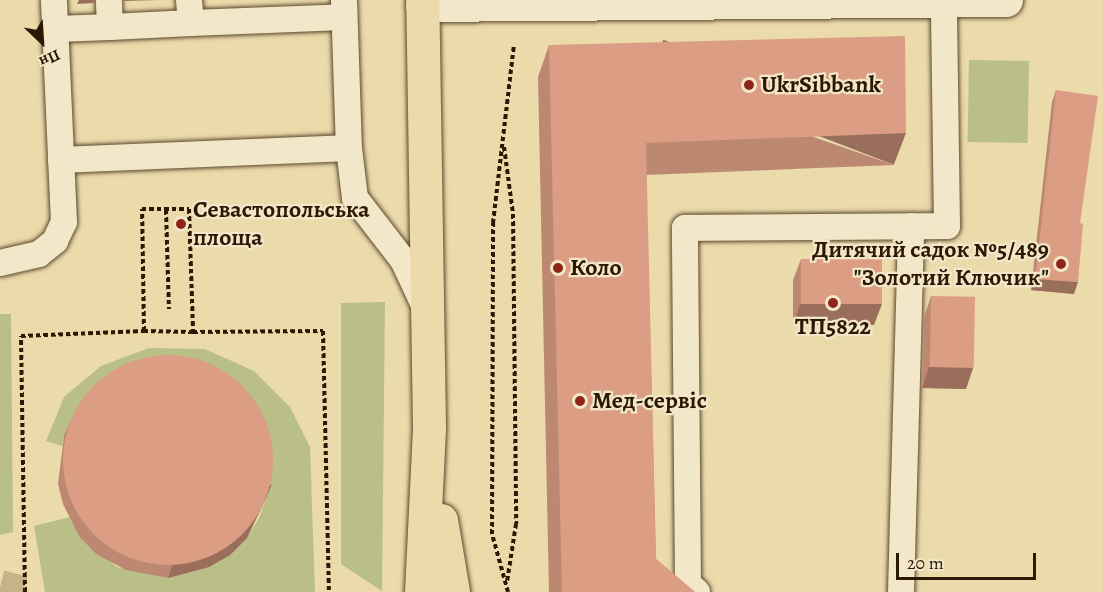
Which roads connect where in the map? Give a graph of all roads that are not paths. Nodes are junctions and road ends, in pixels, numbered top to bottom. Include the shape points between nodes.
1 (54, 0) edge
2 (1006, 0) edge
3 (944, 1) edge
4 (109, 2) dead end
5 (422, 2) edge
6 (697, 2) edge
7 (278, 9) edge
8 (344, 9) edge
9 (190, 11) edge
10 (110, 27) junction
11 (56, 29) junction
12 (349, 148) junction
13 (61, 160) junction
14 (911, 226) junction
15 (0, 263) edge
16 (427, 313) junction
17 (429, 427) junction
18 (421, 592) edge
19 (453, 592) edge
20 (697, 592) edge
21 (901, 592) edge

1 - 11 lane
2 - 3 street
3 - 6 street
3 - 14 lane via 947,226
4 - 10 lane
5 - 6 street
5 - 16 main road
7 - 8 lane
7 - 9 lane
8 - 12 lane
9 - 10 lane
10 - 11 lane
11 - 13 lane
12 - 13 lane
12 - 16 lane via 356,198 403,260
13 - 15 lane via 64,222 56,241 39,254
14 - 20 lane via 684,228 688,584
14 - 21 lane
16 - 17 main road
17 - 18 main road
17 - 19 main road

